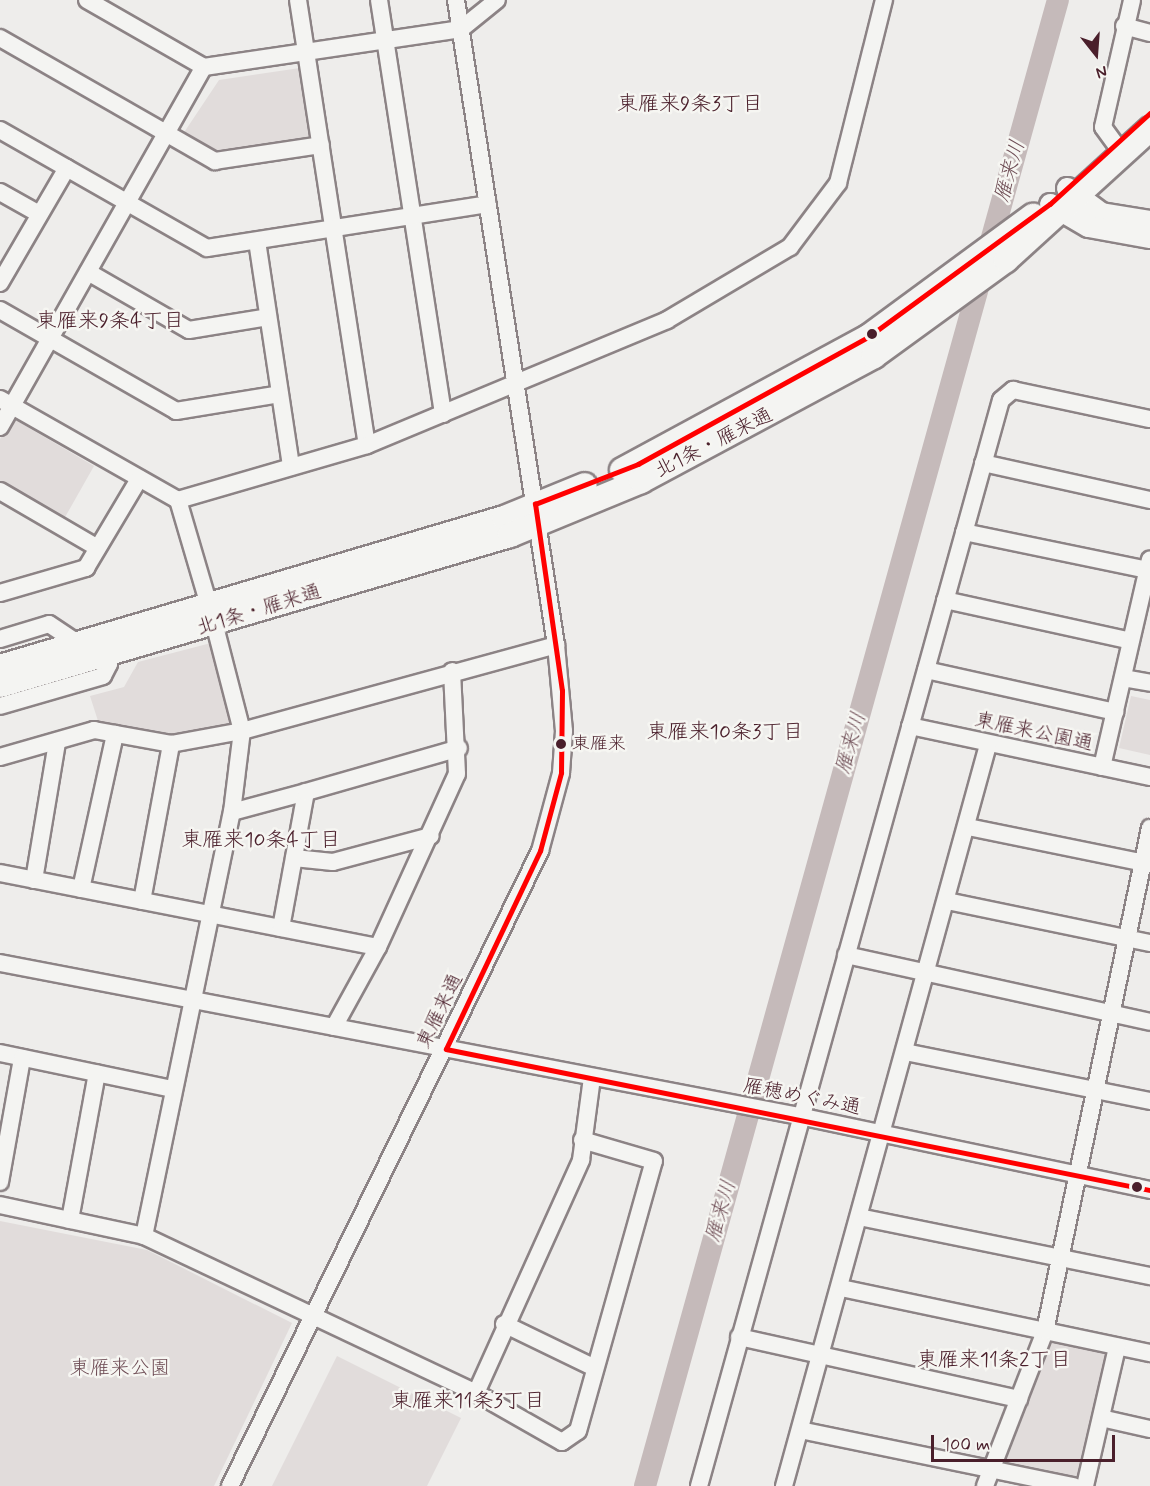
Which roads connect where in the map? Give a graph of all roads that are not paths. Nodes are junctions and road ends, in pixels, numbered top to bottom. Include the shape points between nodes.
1 (87, 0) edge
2 (298, 0) edge
3 (379, 0) edge
4 (456, 0) edge
5 (497, 0) edge
6 (884, 0) edge
7 (1132, 0) edge
8 (1124, 26) junction
9 (461, 29) junction
10 (1150, 33) edge
11 (0, 38) edge
12 (385, 39) junction
13 (306, 52) junction
14 (204, 67) junction
15 (1150, 113) edge
16 (1150, 129) edge
17 (0, 130) edge
18 (168, 135) junction
19 (321, 145) junction
20 (1116, 145) junction
21 (67, 168) junction
22 (0, 192) edge
23 (1063, 201) junction
24 (128, 203) junction
25 (488, 204) junction
26 (39, 214) junction
27 (413, 216) junction
28 (1150, 221) edge
29 (334, 228) junction
30 (1150, 237) edge
31 (257, 241) junction
32 (7, 254) edge
33 (88, 272) junction
34 (0, 283) edge
35 (0, 310) edge
36 (268, 318) junction
37 (52, 338) junction
38 (516, 384) junction
39 (280, 394) junction
40 (6, 402) edge
41 (443, 414) junction
42 (1150, 419) edge
43 (0, 427) edge
44 (367, 445) junction
45 (983, 463) junction
46 (291, 466) junction
47 (139, 479) junction
48 (0, 491) edge
49 (178, 500) junction
50 (1150, 500) edge
51 (537, 514) junction
52 (964, 532) junction
53 (98, 548) junction
54 (1149, 565) edge
55 (0, 579) edge
56 (8, 590) edge
57 (945, 600) junction
58 (212, 614) junction
59 (0, 639) edge
60 (1131, 640) junction
61 (81, 644) junction
62 (556, 645) junction
63 (102, 657) junction
64 (0, 667) edge
65 (926, 670) junction
66 (452, 671) junction
67 (1123, 678) junction
68 (1150, 684) edge
69 (0, 685) edge
70 (0, 706) edge
71 (1115, 712) junction
72 (910, 726) junction
73 (242, 731) junction
74 (115, 734) junction
75 (57, 742) junction
76 (171, 744) junction
77 (988, 745) junction
78 (459, 748) junction
79 (0, 759) edge
80 (1102, 767) junction
81 (1150, 777) edge
82 (306, 792) junction
83 (232, 812) junction
84 (968, 827) junction
85 (1150, 828) edge
86 (431, 836) junction
87 (294, 858) junction
88 (1146, 863) edge
89 (0, 873) edge
90 (34, 880) junction
91 (81, 889) junction
92 (142, 901) junction
93 (947, 901) junction
94 (208, 914) junction
95 (280, 928) junction
96 (1126, 938) junction
97 (1150, 943) edge
98 (378, 947) junction
99 (846, 955) junction
100 (0, 963) edge
101 (927, 975) junction
102 (193, 999) junction
103 (1110, 1013) junction
104 (1150, 1022) edge
105 (334, 1027) junction
106 (446, 1049) junction
107 (905, 1052) junction
108 (0, 1053) edge
109 (22, 1058) junction
110 (97, 1073) junction
111 (592, 1078) junction
112 (172, 1089) junction
113 (1094, 1089) junction
114 (1150, 1101) edge
115 (799, 1116) junction
116 (882, 1134) junction
117 (582, 1140) junction
118 (1076, 1174) junction
119 (0, 1182) edge
120 (1150, 1190) edge
121 (0, 1205) edge
122 (859, 1217) junction
123 (70, 1220) junction
124 (144, 1236) junction
125 (1059, 1257) junction
126 (1150, 1276) edge
127 (841, 1288) junction
128 (312, 1318) junction
129 (504, 1324) junction
130 (1045, 1331) junction
131 (740, 1337) junction
132 (1117, 1347) junction
133 (1150, 1353) edge
134 (822, 1358) junction
135 (595, 1368) junction
136 (476, 1393) junction
137 (1019, 1399) junction
138 (1101, 1418) junction
139 (1150, 1428) edge
140 (800, 1430) junction
141 (993, 1468) junction
142 (230, 1486) edge
143 (699, 1486) edge
144 (784, 1486) edge
145 (985, 1486) edge
146 (1074, 1486) edge
147 (1085, 1486) edge

1 - 14 street
2 - 13 street
3 - 12 street
4 - 9 street, 東雁来通
5 - 9 street
6 - 38 street via 838,183 801,237 667,320
7 - 8 street
8 - 10 street
8 - 20 street via 1103,127
9 - 12 street
9 - 25 street, 東雁来通
11 - 18 street
12 - 13 street
12 - 27 street
13 - 14 street
13 - 19 street
14 - 18 street
15 - 20 highway, 北1条・雁来通
16 - 23 highway, 北1条・雁来通
17 - 21 street
18 - 19 street via 215,161
18 - 24 street
19 - 29 street
20 - 23 highway, 北1条・雁来通
21 - 24 street
21 - 26 street
22 - 26 street
23 - 28 main road via 1101,213
23 - 30 main road via 1088,226
23 - 51 highway, 北1条・雁来通 via 1014,231 868,337 638,464
23 - 51 highway, 北1条・雁来通 via 1006,260 874,356 803,398 641,481
24 - 31 street via 207,248
24 - 33 street
25 - 27 street
25 - 38 street, 東雁来通
26 - 32 street
27 - 29 street
27 - 41 street
29 - 31 street
29 - 44 street
31 - 36 street
32 - 34 street
33 - 36 street via 189,330
33 - 37 street
35 - 37 street
36 - 39 street
37 - 39 street via 176,411
37 - 40 street
38 - 41 street
38 - 51 street, 東雁来通
39 - 46 street
40 - 43 street
40 - 47 street
41 - 44 street
42 - 45 street via 1008,391
44 - 46 street
45 - 50 street
45 - 52 street
46 - 49 street
47 - 49 street
47 - 53 street
48 - 53 street
49 - 58 street
51 - 58 highway, 北1条・雁来通
51 - 62 street, 東雁来通
52 - 54 street
52 - 57 street
53 - 56 street via 86,568
54 - 60 street
55 - 56 street
57 - 60 street
57 - 65 street
58 - 61 highway, 北1条・雁来通
58 - 63 highway, 北1条・雁来通
58 - 73 street
59 - 61 street via 49,624
60 - 67 street
61 - 63 street
61 - 64 highway, 北1条・雁来通
62 - 66 street
62 - 106 street, 東雁来通 via 564,731 554,811
63 - 69 highway, 北1条・雁来通
63 - 70 street via 109,664 103,675
65 - 71 street
65 - 72 street
66 - 73 street
66 - 78 street
67 - 68 street
67 - 71 street
71 - 80 street
72 - 77 street, 東雁来公園通
72 - 99 street
73 - 76 street
73 - 83 street
74 - 75 street via 94,730
74 - 76 street
74 - 91 street
75 - 79 street
75 - 90 street
76 - 92 street
77 - 80 street, 東雁来公園通
77 - 84 street
78 - 82 street
78 - 86 street via 457,774
80 - 81 street, 東雁来公園通
82 - 83 street
82 - 87 street
83 - 94 street
84 - 88 street
84 - 93 street
85 - 88 street
86 - 87 street via 333,862
86 - 98 street
87 - 95 street
88 - 96 street
89 - 90 street
90 - 91 street
91 - 92 street
92 - 94 street
93 - 96 street
93 - 101 street
94 - 95 street
94 - 102 street
95 - 98 street
96 - 97 street
96 - 103 street
98 - 105 street
99 - 101 street
99 - 115 street
100 - 102 street, 雁穂めぐみ通
101 - 103 street
101 - 107 street
102 - 105 street, 雁穂めぐみ通
102 - 112 street
103 - 104 street
103 - 113 street
105 - 106 street, 雁穂めぐみ通
106 - 111 street, 雁穂めぐみ通
106 - 128 street, 東雁来通
107 - 113 street
107 - 116 street
108 - 109 street
109 - 110 street
109 - 119 street
110 - 112 street
110 - 123 street
111 - 115 street, 雁穂めぐみ通
111 - 117 street
112 - 124 street
113 - 114 street
113 - 118 street
115 - 116 street, 雁穂めぐみ通
115 - 131 street
116 - 118 street, 雁穂めぐみ通
116 - 122 street
117 - 129 street via 580,1160
117 - 135 street via 654,1161
118 - 120 street, 雁穂めぐみ通
118 - 125 street
121 - 123 street
122 - 125 street
122 - 127 street
123 - 124 street
124 - 128 street
125 - 126 street
125 - 130 street
127 - 130 street
127 - 134 street
128 - 136 street
128 - 142 street, 東雁来通
129 - 135 street
129 - 136 street
130 - 132 street
130 - 137 street
131 - 134 street
131 - 143 street
132 - 133 street
132 - 138 street
134 - 137 street
134 - 140 street
135 - 136 street via 578,1431 562,1442
137 - 141 street
138 - 139 street
138 - 147 street
140 - 141 street
140 - 144 street
141 - 145 street
141 - 146 street

